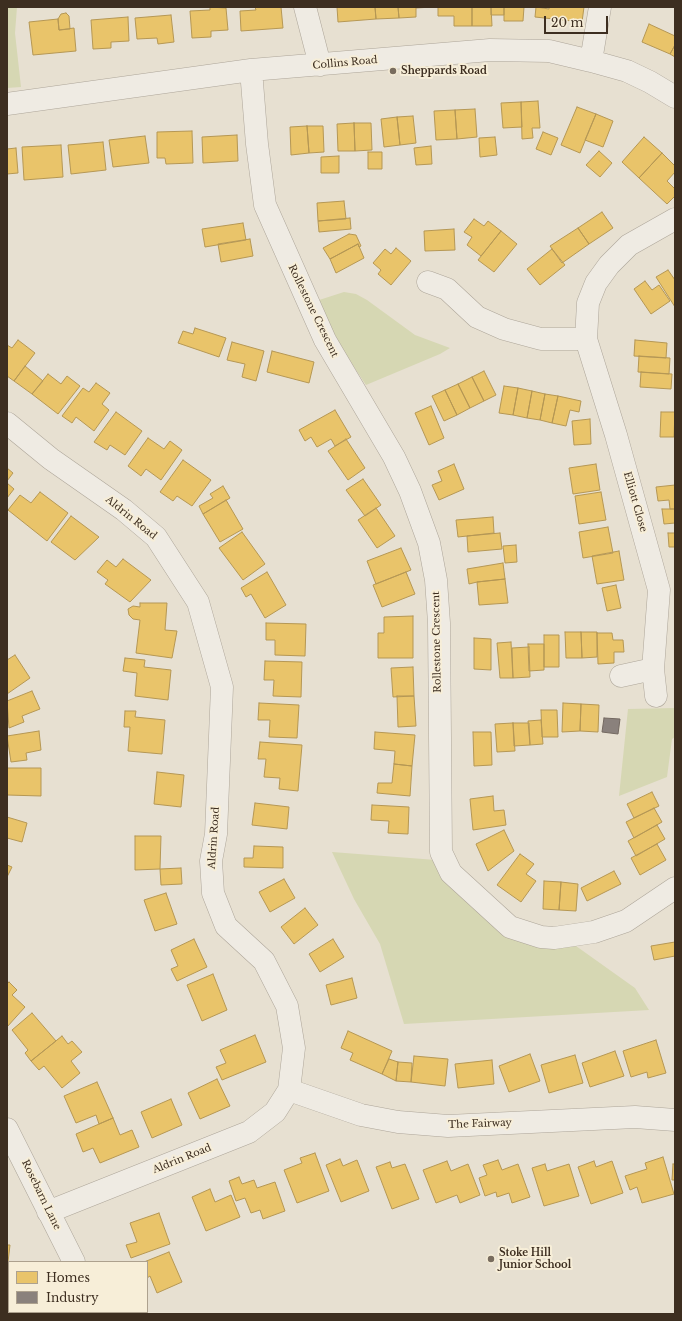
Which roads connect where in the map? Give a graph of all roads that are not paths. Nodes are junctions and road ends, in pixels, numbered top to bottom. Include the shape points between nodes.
1 (305, 7) edge
2 (600, 7) edge
3 (591, 61) junction
4 (320, 65) junction
5 (251, 70) junction
6 (675, 97) edge
7 (7, 104) edge
8 (675, 219) edge
9 (428, 282) dead end
10 (586, 339) junction
11 (7, 423) edge
12 (652, 670) junction
13 (621, 676) dead end
14 (656, 696) dead end
15 (675, 888) edge
16 (289, 1090) junction
17 (675, 1120) edge
18 (7, 1129) edge
19 (48, 1212) junction
20 (73, 1261) edge

1 - 4 street
2 - 3 street
3 - 4 street, Collins Road via 549,51 490,50
3 - 6 street, Collins Road via 627,71
4 - 5 street, Collins Road
5 - 7 street, Collins Road
5 - 15 street, Rollestone Crescent via 257,144 266,205 325,340 394,457 410,491 429,543 436,580 439,623 440,852 451,873 510,927 541,937 554,938 594,932 626,921
8 - 10 street, Elliott Close via 629,245 596,283 588,303
9 - 10 street via 447,289 477,317 504,329 541,339
10 - 12 street, Elliott Close via 659,590
11 - 16 street, Aldrin Road via 156,536 198,602 222,687 216,834 211,861 213,893 226,926 264,961 286,1006 294,1048
12 - 13 street
12 - 14 street, Elliott Close
16 - 17 street, The Fairway via 361,1115 398,1122 448,1126 635,1117
16 - 19 street, Aldrin Road via 274,1112 249,1132
18 - 19 street, Rosebarn Lane
19 - 20 street, Rosebarn Lane

